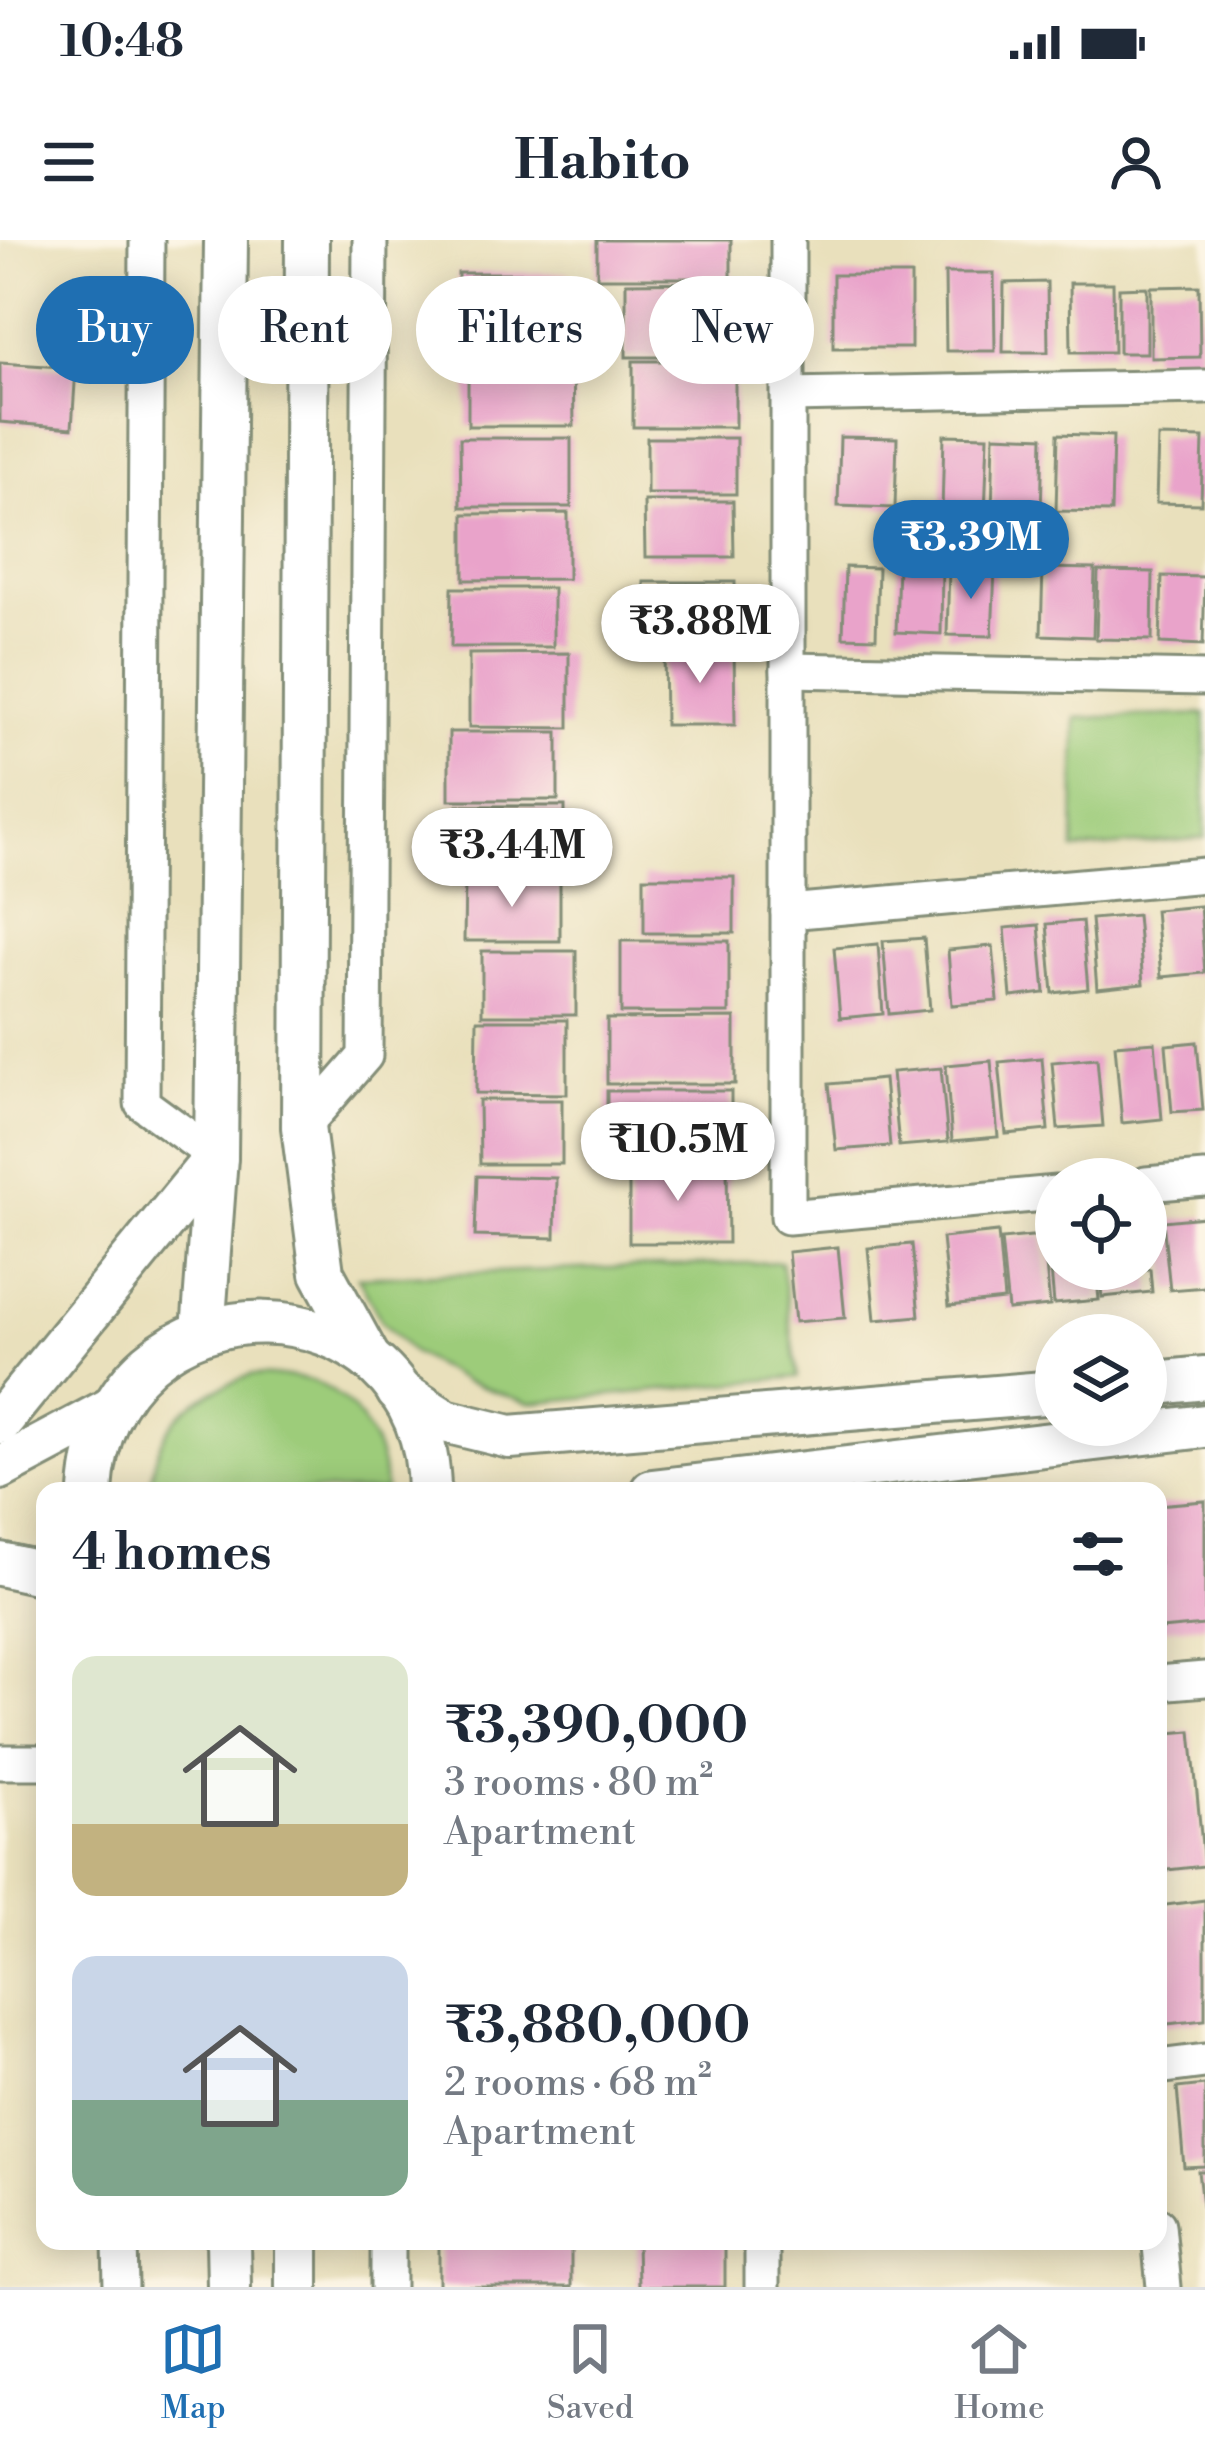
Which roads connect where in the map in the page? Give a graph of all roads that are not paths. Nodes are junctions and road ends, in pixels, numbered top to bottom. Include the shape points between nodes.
1 (147, 240) edge
2 (226, 240) edge
3 (307, 240) edge
4 (370, 240) edge
5 (788, 240) edge
6 (1205, 387) edge
7 (789, 395) junction
8 (788, 670) junction
9 (1205, 679) edge
10 (1205, 875) edge
11 (788, 913) junction
12 (303, 1127) junction
13 (217, 1157) junction
14 (1205, 1179) edge
15 (1167, 1182) edge
16 (1035, 1194) edge
17 (203, 1332) junction
18 (368, 1357) junction
19 (1205, 1378) edge
20 (1167, 1382) edge
21 (398, 1391) junction
22 (1035, 1394) edge
23 (111, 1409) junction
24 (0, 1422) edge
25 (1205, 1426) edge
26 (0, 1468) edge
27 (92, 1482) edge
28 (429, 1482) edge
29 (729, 1482) edge
30 (0, 1564) edge
31 (36, 1572) edge
32 (1205, 1679) edge
33 (1167, 1682) edge
34 (0, 1762) edge
35 (36, 1762) edge
36 (1205, 2062) edge
37 (1167, 2066) edge
38 (120, 2250) edge
39 (228, 2250) edge
40 (297, 2250) edge
41 (388, 2250) edge
42 (762, 2250) edge
43 (1160, 2250) edge
44 (121, 2287) edge
45 (229, 2287) edge
46 (297, 2287) edge
47 (388, 2287) edge
48 (762, 2287) edge
49 (1164, 2287) edge

1 - 13 street via 142,1103
2 - 13 street
3 - 12 street
4 - 12 street via 365,1056
5 - 7 street
6 - 7 street
7 - 8 street
8 - 9 street
8 - 11 street
10 - 11 street
11 - 16 street via 788,1217
12 - 18 street via 322,1273
13 - 17 street
13 - 24 street
14 - 15 street
17 - 18 street via 241,1322 290,1324
17 - 23 street via 160,1353
18 - 21 street
19 - 20 street
21 - 22 street via 445,1421 510,1437
21 - 28 street via 418,1428
23 - 26 street
23 - 27 street
25 - 29 street
30 - 31 street
32 - 33 street
34 - 35 street
36 - 37 street
38 - 44 street
39 - 45 street
40 - 46 street
41 - 47 street
42 - 48 street
43 - 49 street

